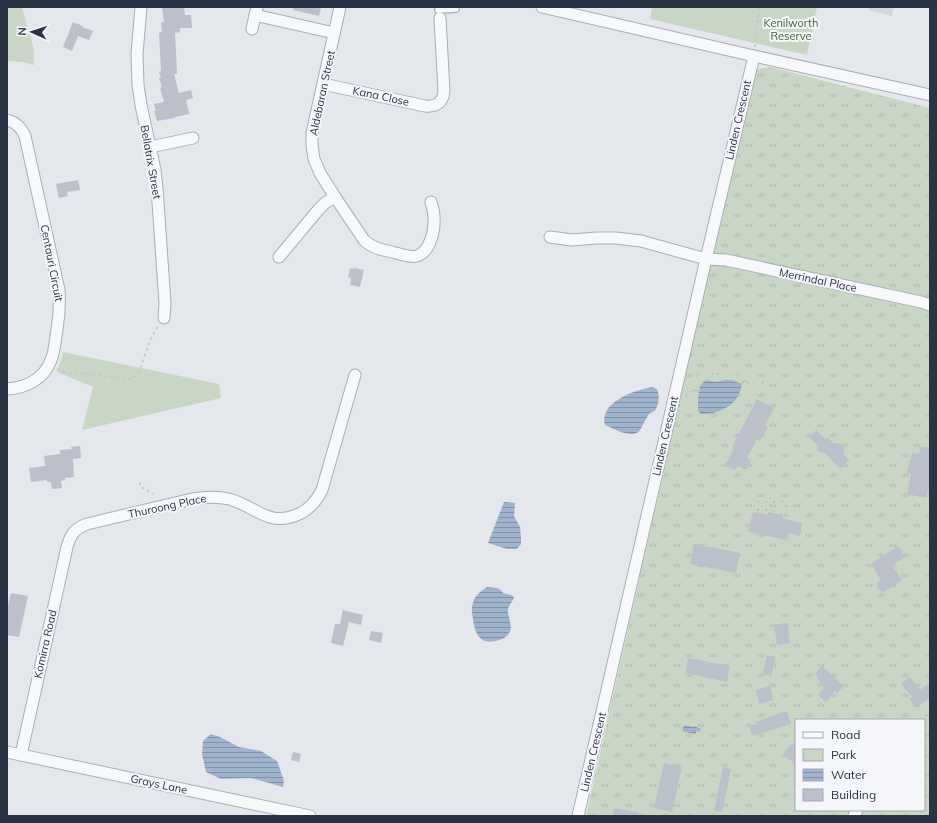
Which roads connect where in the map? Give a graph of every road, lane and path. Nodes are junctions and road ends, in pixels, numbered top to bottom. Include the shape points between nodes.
1 (141, 7) edge
2 (340, 7) edge
3 (542, 7) edge
4 (760, 7) edge
5 (456, 10) dead end
6 (256, 11) edge
7 (439, 12) edge
8 (252, 29) dead end
9 (334, 34) junction
10 (754, 56) junction
11 (323, 84) junction
12 (930, 95) edge
13 (7, 120) edge
14 (193, 138) dead end
15 (150, 147) junction
16 (335, 197) junction
17 (431, 202) dead end
18 (550, 237) dead end
19 (279, 257) dead end
20 (706, 259) junction
21 (930, 305) edge
22 (164, 318) joint
23 (49, 364) junction
24 (355, 375) dead end
25 (7, 389) edge
26 (140, 482) dead end
27 (153, 494) dead end
28 (73, 533) joint
29 (7, 752) edge
30 (21, 755) junction
31 (310, 816) edge
32 (578, 816) edge

1 - 15 street, Bellatrix Street via 137,76
2 - 9 street, Aldebaran Street
3 - 10 street
4 - 10 path
5 - 7 lane
6 - 8 street
6 - 9 street
7 - 11 street, Kana Close via 444,91 441,106 425,106
9 - 11 street, Aldebaran Street
10 - 12 street
10 - 20 street, Linden Crescent
11 - 16 street, Aldebaran Street via 312,133 312,145 317,166
13 - 23 street, Centauri Circuit via 17,124 25,136 59,290 60,303 54,352
14 - 15 street
15 - 22 street, Bellatrix Street via 159,203
16 - 17 street, Aldebaran Street via 366,243 382,250 411,256 417,256 430,244 434,225
16 - 19 street via 319,209
18 - 20 street, Merrindal Place via 572,240 616,238 641,241
20 - 21 street, Merrindal Place via 726,260
20 - 32 street, Linden Crescent
22 - 23 path via 156,327 139,372 133,378 68,373
23 - 25 street, Centauri Circuit via 34,382
24 - 28 street, Thuroong Place via 322,490 316,501 302,513 285,519 274,518 235,501 212,497 192,499 87,524
26 - 27 path via 140,486
28 - 30 street, Komirra Road via 67,547
29 - 30 street, Grays Lane
30 - 31 street, Grays Lane

